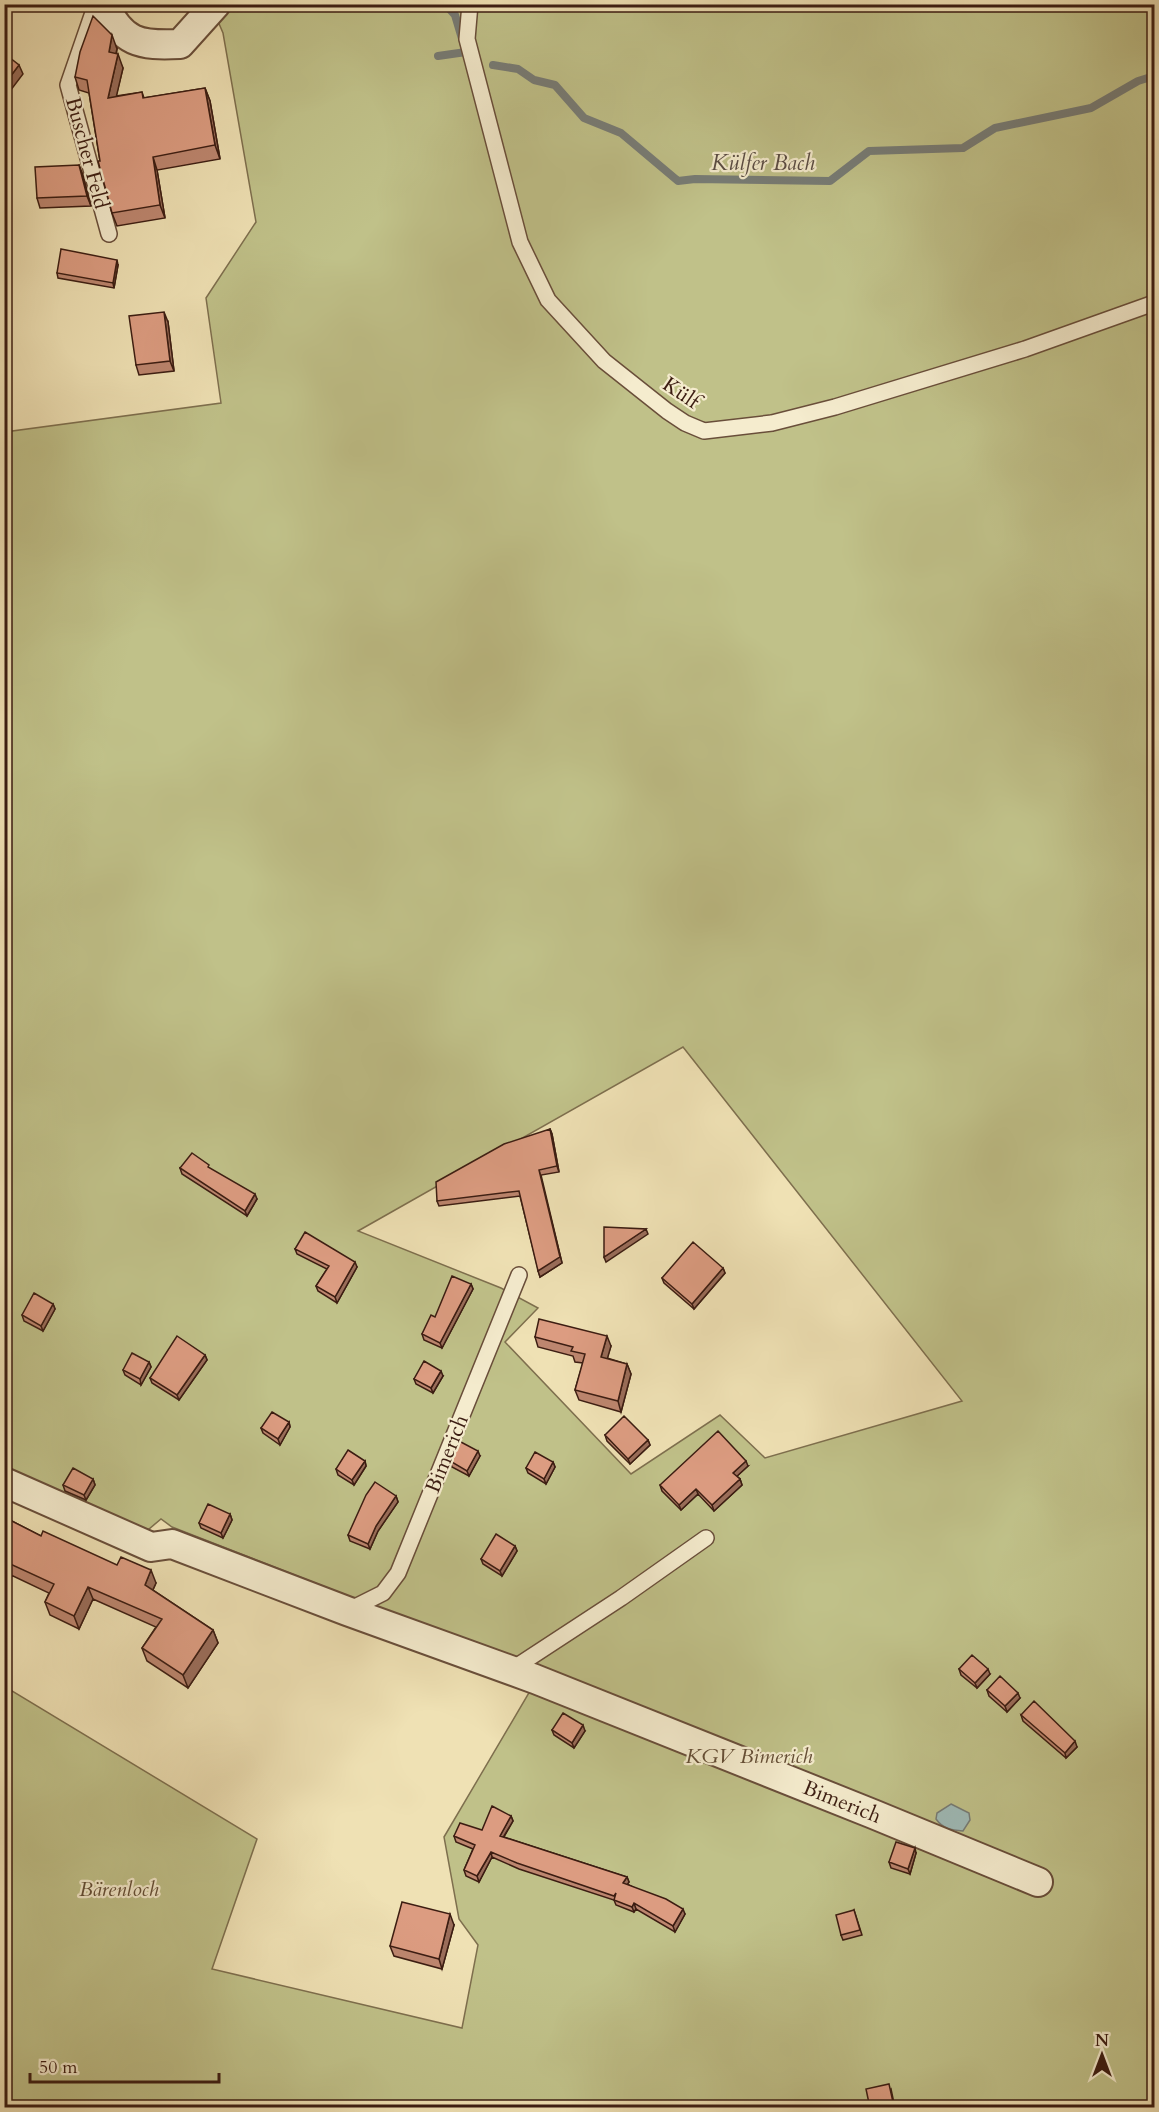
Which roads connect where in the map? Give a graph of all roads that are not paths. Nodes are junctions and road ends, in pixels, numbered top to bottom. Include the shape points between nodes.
1 (96, 4) edge
2 (104, 4) edge
3 (216, 4) edge
4 (470, 4) edge
5 (110, 234) dead end
6 (1155, 303) edge
7 (519, 1275) dead end
8 (4, 1482) edge
9 (706, 1539) dead end
10 (347, 1611) junction
11 (511, 1671) junction
12 (1038, 1882) dead end

1 - 5 lane, Buscher Feld via 69,85
2 - 3 street via 113,23 133,41 155,45 180,44
4 - 6 lane, Külf via 467,39 520,242 548,300 604,362 685,423 704,431 772,423 1025,349
7 - 10 lane, Bimerich via 398,1573 383,1593
8 - 10 street, Bimerich via 151,1547 172,1544
9 - 11 lane
10 - 11 street, Bimerich
11 - 12 street, Bimerich

